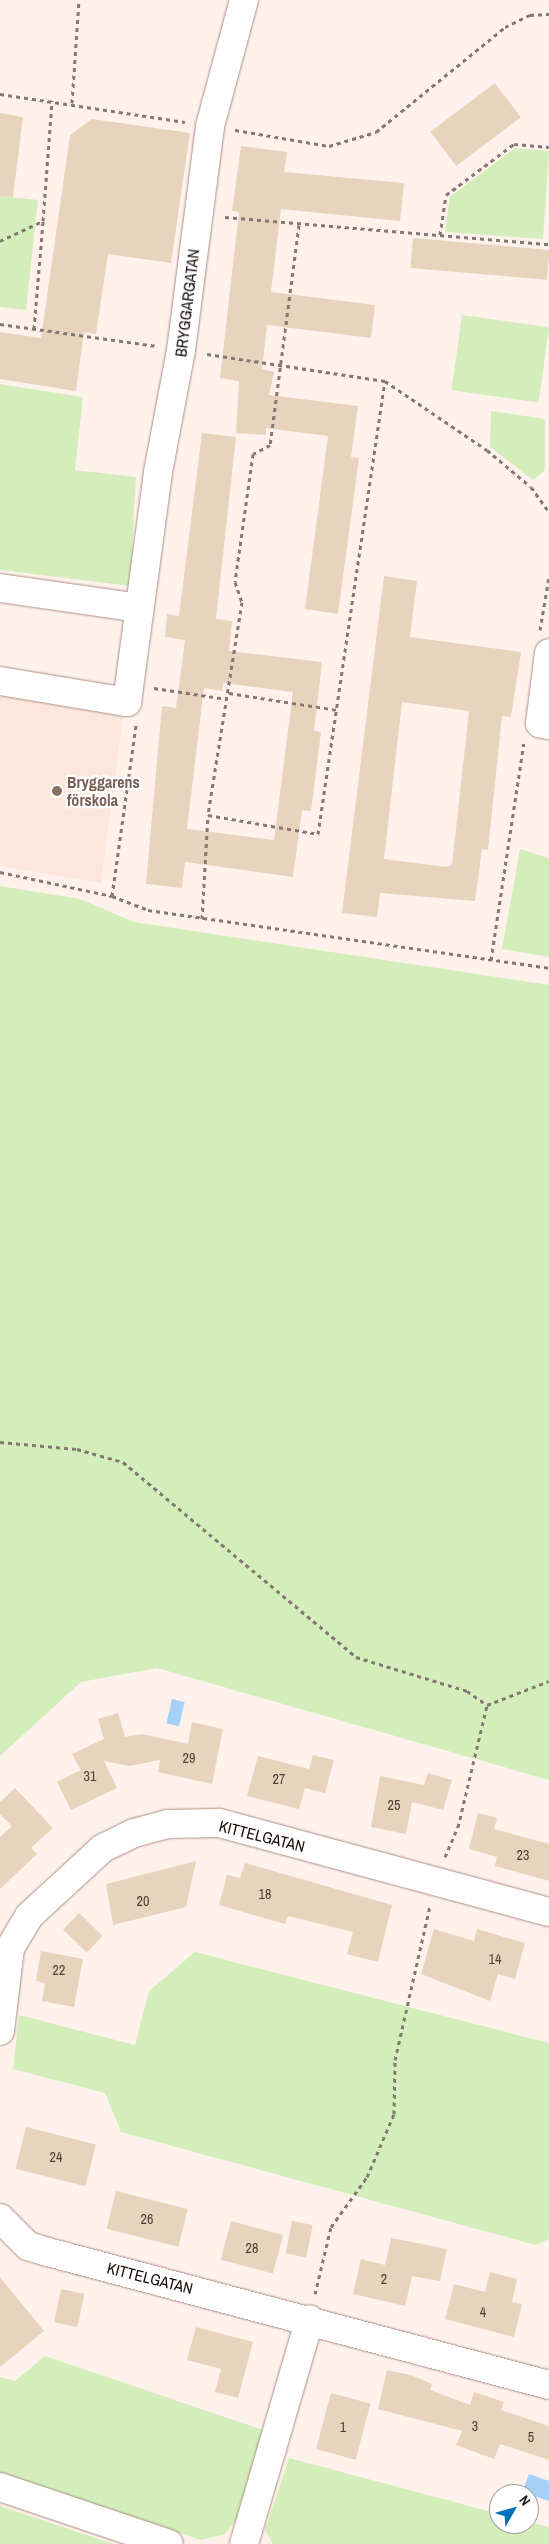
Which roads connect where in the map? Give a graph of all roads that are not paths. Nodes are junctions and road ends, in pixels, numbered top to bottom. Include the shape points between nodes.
1 (244, 0) edge
2 (0, 588) edge
3 (139, 608) junction
4 (544, 646) edge
5 (0, 681) edge
6 (537, 731) edge
7 (549, 1912) edge
8 (0, 2031) edge
9 (0, 2218) edge
10 (310, 2319) junction
11 (549, 2385) edge
12 (0, 2487) edge
13 (169, 2544) edge
14 (244, 2544) edge

1 - 3 street, BRYGGARGATAN via 210,126 182,350
2 - 3 street
3 - 5 street, BRYGGARGATAN via 127,702
4 - 6 street
7 - 8 street, KITTELGATAN via 219,1823 168,1824 134,1833 103,1848 16,1931 10,1948
9 - 10 street, KITTELGATAN via 28,2246
10 - 11 street, KITTELGATAN
10 - 14 street
12 - 13 street

